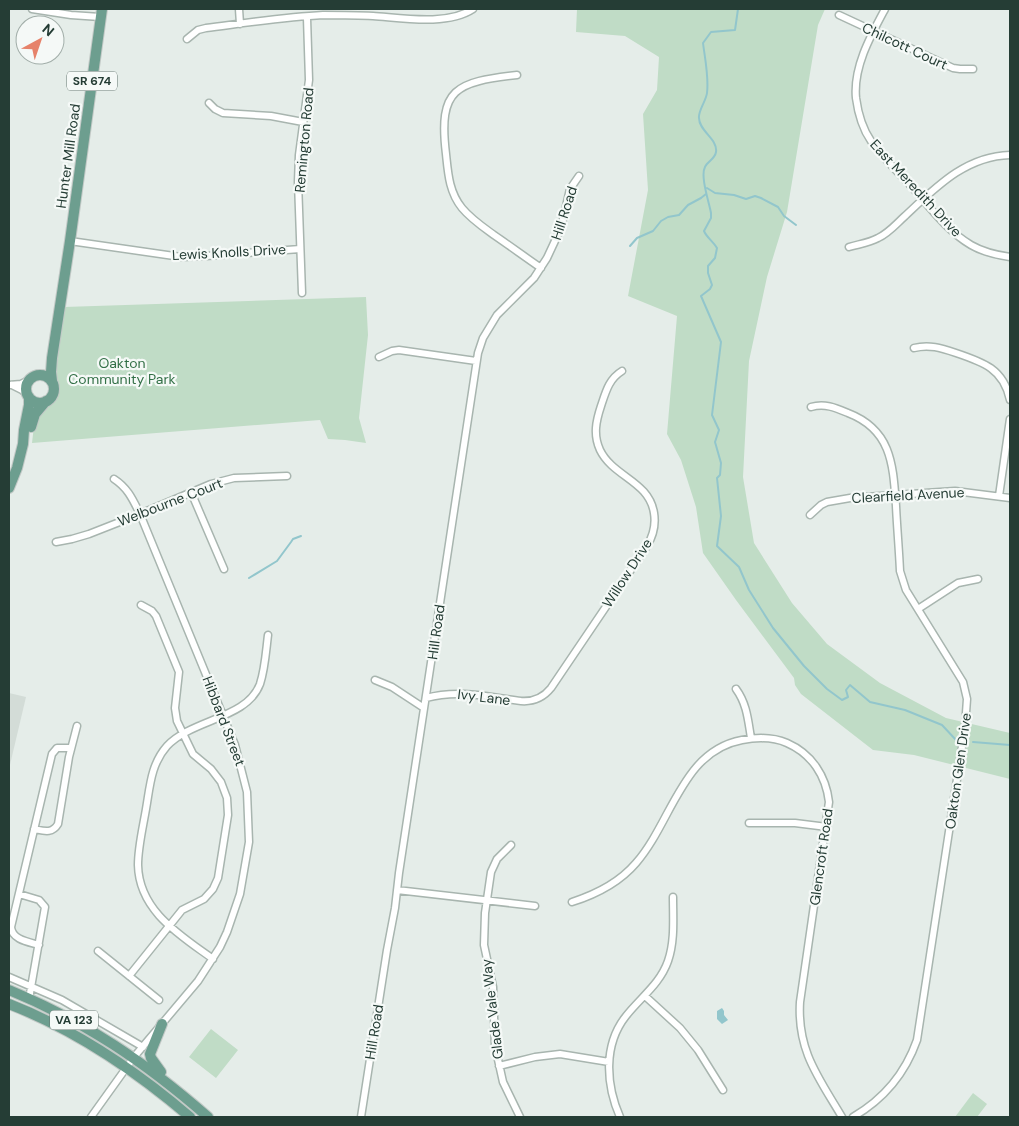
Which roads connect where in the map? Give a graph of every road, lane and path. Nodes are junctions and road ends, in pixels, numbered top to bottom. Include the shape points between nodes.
1 (32, 9) edge
2 (239, 9) edge
3 (473, 9) edge
4 (885, 9) edge
5 (101, 13) edge
6 (840, 15) dead end
7 (307, 18) junction
8 (240, 24) junction
9 (874, 32) junction
10 (187, 38) dead end
11 (972, 69) dead end
12 (517, 74) dead end
13 (209, 103) dead end
14 (303, 122) junction
15 (1010, 155) edge
16 (580, 176) dead end
17 (923, 199) junction
18 (70, 241) junction
19 (849, 247) dead end
20 (300, 249) junction
21 (1010, 257) edge
22 (541, 268) junction
23 (302, 293) dead end
24 (59, 306) junction
25 (914, 348) dead end
26 (379, 357) dead end
27 (476, 361) junction
28 (622, 370) dead end
29 (33, 377) junction
30 (52, 381) junction
31 (10, 385) edge
32 (28, 396) junction
33 (1010, 400) edge
34 (46, 401) junction
35 (811, 407) dead end
36 (1010, 419) edge
37 (23, 444) junction
38 (287, 476) dead end
39 (114, 479) dead end
40 (9, 488) edge
41 (191, 492) junction
42 (895, 495) junction
43 (999, 496) junction
44 (1010, 498) edge
45 (140, 514) junction
46 (810, 515) dead end
47 (56, 542) dead end
48 (224, 568) dead end
49 (978, 579) dead end
50 (141, 605) dead end
51 (918, 609) junction
52 (268, 635) dead end
53 (375, 680) dead end
54 (736, 689) dead end
55 (542, 697) joint
56 (426, 698) junction
57 (424, 708) junction
58 (223, 714) junction
59 (77, 726) dead end
60 (183, 734) junction
61 (751, 738) junction
62 (72, 748) junction
63 (749, 822) dead end
64 (827, 826) junction
65 (34, 829) junction
66 (512, 845) dead end
67 (397, 890) junction
68 (18, 894) junction
69 (674, 897) dead end
70 (487, 901) junction
71 (572, 902) dead end
72 (535, 906) dead end
73 (169, 926) junction
74 (39, 945) junction
75 (98, 952) dead end
76 (213, 959) junction
77 (129, 976) junction
78 (9, 978) edge
79 (32, 986) junction
80 (9, 990) edge
81 (645, 996) junction
82 (29, 999) junction
83 (159, 1000) dead end
84 (9, 1004) edge
85 (162, 1024) junction
86 (143, 1047) junction
87 (134, 1057) junction
88 (609, 1062) junction
89 (499, 1066) junction
90 (127, 1067) junction
91 (167, 1082) junction
92 (723, 1090) dead end
93 (91, 1117) edge
94 (190, 1117) edge
95 (208, 1117) edge
96 (361, 1117) edge
97 (520, 1117) edge
98 (620, 1117) edge
99 (842, 1117) edge
100 (853, 1117) edge

1 - 5 street via 71,16
2 - 8 street
3 - 7 street via 462,15 438,18 356,15
4 - 9 street, East Meredith Drive
5 - 18 main road, Hunter Mill Road / SR 674
6 - 9 street, Chilcott Court
7 - 8 street
7 - 14 street, Remington Road via 309,80
8 - 10 street via 198,30
9 - 11 street, Chilcott Court via 953,68
9 - 17 street, East Meredith Drive via 858,72 856,96 860,120 878,151
12 - 22 street via 471,82 451,98 443,121 448,177 455,198 468,215
13 - 14 street via 223,112
14 - 20 street, Remington Road via 298,182
15 - 17 street via 967,165
16 - 22 street, Hill Road via 570,189 561,228
17 - 19 street via 879,238
17 - 21 street, East Meredith Drive via 970,245
18 - 20 street, Lewis Knolls Drive via 181,257
18 - 24 main road, Hunter Mill Road / SR 674
20 - 23 street, Remington Road
22 - 27 street, Hill Road via 497,315 483,338
24 - 29 main road, Hunter Mill Road / SR 674 via 51,326 44,364
24 - 30 main road, Hunter Mill Road / SR 674 via 51,364
25 - 33 street via 936,347 979,360 1001,378
26 - 27 street via 399,350
27 - 56 street, Hill Road
28 - 55 street, Willow Drive via 608,385 597,418 596,436 605,458 639,485 649,498 654,515 653,534
29 - 30 main road via 45,375
29 - 31 street via 21,384
29 - 32 main road, Hunter Mill Road / SR 674 via 26,387
30 - 34 main road, Hunter Mill Road / SR 674 via 54,393
31 - 32 street
32 - 34 main road via 37,402
32 - 37 main road, Hunter Mill Road / SR 674
34 - 37 main road, Hunter Mill Road / SR 674 via 35,414
35 - 42 street, Oakton Glen Drive via 830,406 856,416 874,429 890,456
36 - 43 street
37 - 40 main road, Hunter Mill Road / SR 674
38 - 41 street, Welbourne Court via 234,478
39 - 45 street, Hibbard Street via 129,493
41 - 45 street, Welbourne Court
41 - 48 street
42 - 43 street, Clearfield Avenue via 956,491
42 - 46 street, Clearfield Avenue via 827,502
42 - 51 street, Oakton Glen Drive via 900,571 906,590
43 - 44 street, Clearfield Avenue
45 - 47 street, Welbourne Court via 80,537
45 - 58 street, Hibbard Street
49 - 51 street via 961,582
50 - 60 street via 156,616 179,672 174,713
51 - 100 street, Oakton Glen Drive via 961,676 968,710 917,1040 907,1064 892,1086 870,1107
52 - 58 street via 257,690 246,704
53 - 57 street
54 - 61 street via 746,707
55 - 56 street, Ivy Lane via 521,701 454,693
56 - 57 street, Hill Road
57 - 67 street, Hill Road
58 - 60 street
58 - 76 street, Hibbard Street via 244,776 249,842 236,910
59 - 62 street
60 - 73 street via 168,745 154,768 138,858 146,896 155,912
60 - 73 street via 193,754 211,769 220,782 227,798 228,815 216,884 209,895 182,910
61 - 64 street, Glencroft Road via 783,741 800,750 815,765 828,793
61 - 71 street, Glencroft Road via 723,745 701,760 636,863 615,883 592,896
62 - 65 street via 57,748 52,754
62 - 65 street via 58,824 50,832
63 - 64 street
64 - 99 street, Glencroft Road via 799,1017 807,1054
65 - 68 street
66 - 70 street, Glade Vale Way via 494,864
67 - 70 street
67 - 96 street, Hill Road
68 - 74 street via 12,933
68 - 74 street via 44,904
69 - 81 street via 668,963
70 - 72 street
70 - 89 street, Glade Vale Way via 484,945 493,987 493,1035
73 - 76 street
73 - 77 street
74 - 79 street
75 - 77 street
76 - 85 street, Hibbard Street
77 - 83 street
78 - 79 street
79 - 82 street
79 - 86 street
80 - 82 main road, VA 123
81 - 88 street via 617,1031
81 - 92 street via 680,1028
82 - 87 main road, VA 123 via 86,1026
84 - 90 main road, VA 123 via 81,1038
85 - 86 street, Hibbard Street
85 - 91 main road via 150,1054
86 - 87 street, Hibbard Street
87 - 90 street, Hibbard Street
87 - 91 main road, VA 123
88 - 89 street via 560,1054
88 - 98 street via 609,1079
89 - 97 street, Glade Vale Way via 506,1090
90 - 93 street, Hibbard Street
90 - 94 main road, VA 123
91 - 95 main road, VA 123

